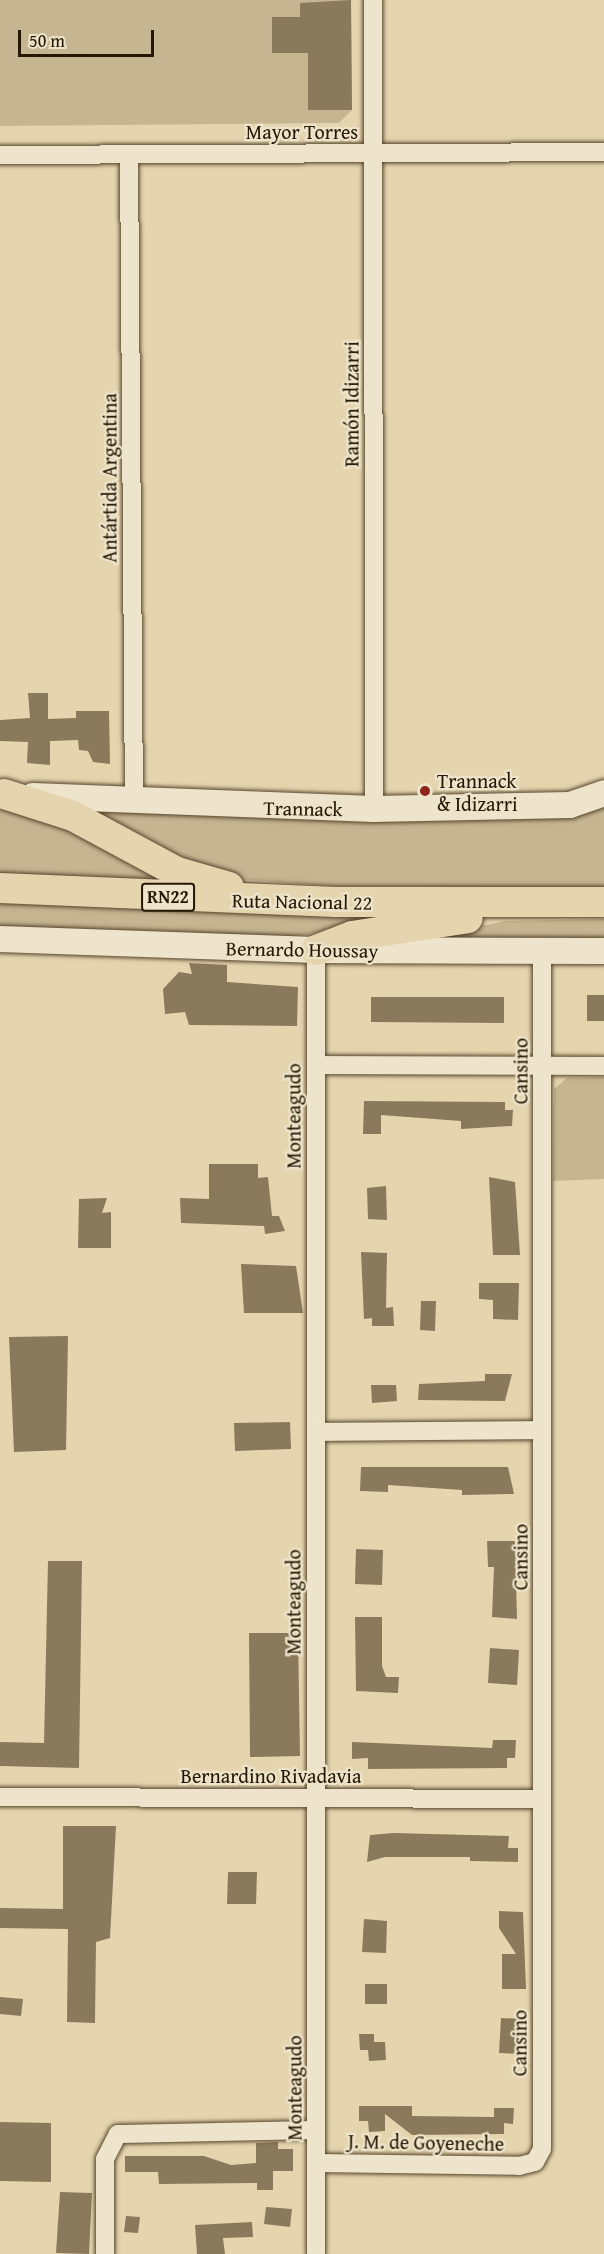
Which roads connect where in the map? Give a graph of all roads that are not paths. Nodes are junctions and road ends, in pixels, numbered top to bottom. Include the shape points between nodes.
1 (373, 0) edge
2 (604, 152) edge
3 (373, 153) junction
4 (129, 155) junction
5 (0, 156) edge
6 (604, 793) edge
7 (2, 794) edge
8 (134, 801) junction
9 (374, 809) junction
10 (0, 888) edge
11 (336, 902) junction
12 (514, 902) junction
13 (604, 902) edge
14 (0, 939) edge
15 (316, 950) junction
16 (542, 951) junction
17 (604, 951) edge
18 (316, 1065) junction
19 (542, 1065) junction
20 (604, 1065) edge
21 (542, 1430) junction
22 (316, 1432) junction
23 (0, 1797) edge
24 (316, 1798) junction
25 (542, 1799) junction
26 (316, 2130) junction
27 (535, 2162) joint
28 (316, 2163) junction
29 (105, 2254) edge
30 (316, 2254) edge

1 - 3 street, Ramón Idizarri
2 - 3 street, Mayor Torres
3 - 4 street, Mayor Torres
3 - 9 street, Ramón Idizarri
4 - 5 street, Mayor Torres
4 - 8 street, Antártida Argentina
6 - 9 street, Trannack via 570,805
7 - 8 street, Trannack
7 - 11 main road via 90,824 200,880
8 - 9 street, Trannack
10 - 11 main road, Ruta Nacional 22 / RN22
11 - 12 main road, Ruta Nacional 22 / RN22
12 - 13 main road, Ruta Nacional 22 / RN22
12 - 15 main road via 464,919 352,936
14 - 15 street, Bernardo Houssay
15 - 16 street, Bernardo Houssay
15 - 18 street, Monteagudo
16 - 17 street, Bernardo Houssay
16 - 19 street, Cansino
18 - 19 street
18 - 22 street, Monteagudo
19 - 20 street
19 - 21 street, Cansino
21 - 22 street
21 - 25 street, Cansino
22 - 24 street, Monteagudo
23 - 24 street, Bernardino Rivadavia
24 - 25 street, Bernardino Rivadavia
24 - 26 street, Monteagudo
25 - 27 street, Cansino via 542,2149
26 - 28 street, Monteagudo
26 - 29 street via 131,2131 112,2139 105,2159
27 - 28 street, J. M. de Goyeneche
28 - 30 street, Monteagudo

